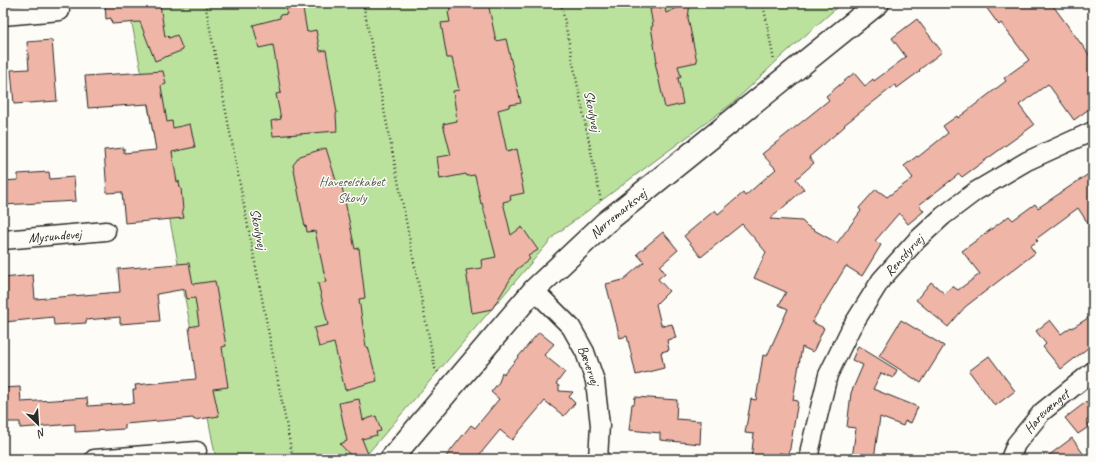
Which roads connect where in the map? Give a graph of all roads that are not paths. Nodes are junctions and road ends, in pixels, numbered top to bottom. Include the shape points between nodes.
1 (878, 3) edge
2 (60, 11) dead end
3 (3, 16) edge
4 (1093, 132) edge
5 (106, 231) dead end
6 (3, 240) edge
7 (534, 290) junction
8 (1093, 371) edge
9 (197, 451) dead end
10 (94, 459) edge
11 (391, 459) edge
12 (598, 459) edge
13 (809, 459) edge
14 (1010, 459) edge

1 - 7 street, Nørremarksvej via 605,223
2 - 3 street
4 - 13 street, Rensdyrvej via 1028,161 976,191 916,241 881,280 851,328 828,375
5 - 6 street, Mysundevej
7 - 11 street, Nørremarksvej
7 - 12 street, Bævervej via 571,327 585,352 594,381 600,425
8 - 14 street, Harevænget via 1042,412 1016,444
9 - 10 street

